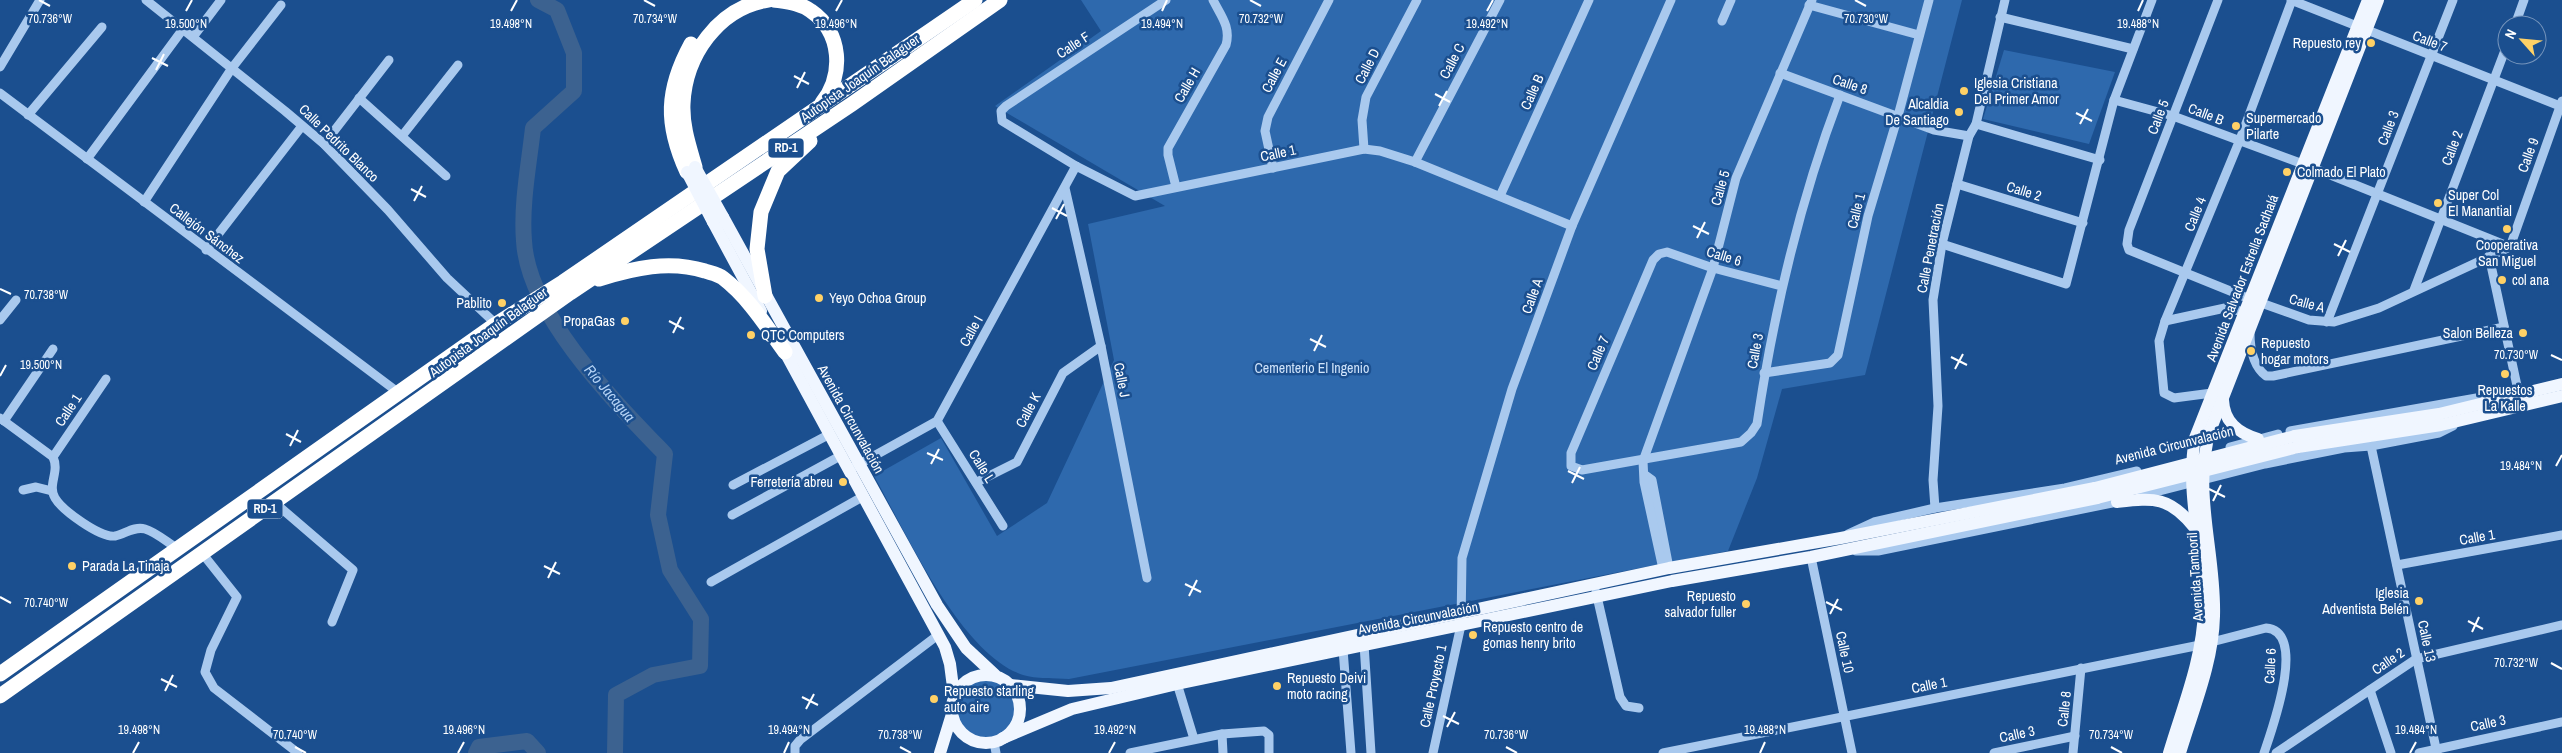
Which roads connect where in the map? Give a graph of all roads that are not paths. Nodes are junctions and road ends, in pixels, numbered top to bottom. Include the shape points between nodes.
1 (40, 0) edge
2 (146, 0) edge
3 (221, 0) edge
4 (736, 0) edge
5 (768, 0) edge
6 (774, 0) edge
7 (975, 0) edge
8 (1000, 0) edge
9 (1166, 0) edge
10 (1213, 0) edge
11 (1329, 0) edge
12 (1416, 0) edge
13 (1500, 0) edge
14 (1589, 0) edge
15 (1671, 0) edge
16 (1731, 0) edge
17 (1929, 0) edge
18 (2006, 0) edge
19 (2152, 0) edge
20 (2218, 0) edge
21 (2292, 0) edge
22 (2368, 0) edge
23 (2378, 0) edge
24 (2452, 0) edge
25 (2524, 0) edge
26 (1810, 3) edge
27 (281, 6) dead end
28 (2519, 15) edge
29 (2000, 17) junction
30 (1722, 21) dead end
31 (102, 27) dead end
32 (183, 29) junction
33 (2362, 29) junction
34 (1919, 35) junction
35 (193, 37) junction
36 (2133, 49) junction
37 (2431, 56) junction
38 (389, 60) dead end
39 (458, 65) dead end
40 (2499, 65) edge
41 (0, 67) edge
42 (232, 68) junction
43 (1780, 73) junction
44 (2494, 78) junction
45 (0, 94) edge
46 (1840, 95) junction
47 (360, 98) junction
48 (2114, 100) junction
49 (852, 104) junction
50 (2561, 104) edge
51 (817, 109) junction
52 (28, 115) junction
53 (1001, 116) joint
54 (1898, 116) junction
55 (2173, 116) junction
56 (1976, 124) junction
57 (302, 126) junction
58 (402, 136) junction
59 (1969, 136) junction
60 (2239, 142) junction
61 (324, 144) junction
62 (1364, 149) junction
63 (87, 159) junction
64 (2100, 160) junction
65 (1415, 162) junction
66 (1076, 166) junction
67 (2307, 166) junction
68 (1273, 168) junction
69 (691, 170) junction
70 (446, 176) dead end
71 (1957, 184) junction
72 (1176, 187) junction
73 (1065, 188) junction
74 (2378, 194) junction
75 (1500, 196) junction
76 (144, 202) junction
77 (2440, 217) junction
78 (718, 219) junction
79 (2083, 223) junction
80 (1572, 226) junction
81 (1942, 244) junction
82 (2127, 244) joint
83 (2510, 247) junction
84 (206, 250) junction
85 (1659, 254) joint
86 (2489, 256) junction
87 (1713, 268) junction
88 (2186, 273) junction
89 (583, 284) junction
90 (1782, 286) junction
91 (566, 287) junction
92 (2414, 290) junction
93 (765, 296) junction
94 (16, 300) dead end
95 (2255, 301) junction
96 (4, 306) edge
97 (2245, 312) junction
98 (0, 320) edge
99 (2165, 321) junction
100 (2327, 322) junction
101 (496, 324) junction
102 (2250, 327) junction
103 (2504, 327) junction
104 (1101, 346) junction
105 (53, 349) dead end
106 (785, 352) junction
107 (1764, 373) junction
108 (106, 379) dead end
109 (2562, 384) edge
110 (399, 393) junction
111 (2519, 395) junction
112 (2217, 396) junction
113 (2562, 396) edge
114 (2, 420) edge
115 (2464, 420) junction
116 (937, 421) junction
117 (830, 434) junction
118 (2258, 439) junction
119 (2296, 442) junction
120 (2371, 446) junction
121 (842, 455) junction
122 (2197, 455) junction
123 (53, 457) junction
124 (1643, 461) junction
125 (1571, 466) joint
126 (854, 467) junction
127 (977, 482) junction
128 (2197, 482) junction
129 (733, 486) dead end
130 (23, 490) dead end
131 (52, 492) junction
132 (864, 496) junction
133 (275, 502) junction
134 (2117, 502) junction
135 (1934, 508) junction
136 (732, 515) dead end
137 (1002, 526) dead end
138 (2194, 528) junction
139 (2562, 535) edge
140 (1843, 544) junction
141 (178, 549) junction
142 (202, 553) junction
143 (1811, 557) junction
144 (2397, 565) junction
145 (1666, 568) junction
146 (1147, 578) dead end
147 (711, 582) dead end
148 (1595, 584) junction
149 (1597, 598) junction
150 (1461, 619) junction
151 (332, 622) dead end
152 (2562, 625) edge
153 (938, 635) junction
154 (2206, 643) junction
155 (1364, 644) junction
156 (1343, 649) junction
157 (2416, 659) junction
158 (2082, 668) junction
159 (0, 674) edge
160 (995, 675) junction
161 (1176, 680) junction
162 (1010, 685) junction
163 (2370, 690) junction
164 (954, 695) junction
165 (0, 696) edge
166 (1639, 708) dead end
167 (952, 714) junction
168 (1844, 716) junction
169 (2562, 722) edge
170 (1222, 734) junction
171 (2075, 736) junction
172 (1194, 739) junction
173 (994, 744) edge
174 (1161, 749) edge
175 (2436, 751) edge
176 (298, 753) edge
177 (795, 753) edge
178 (940, 753) edge
179 (971, 753) edge
180 (1130, 753) edge
181 (1223, 753) edge
182 (1268, 753) edge
183 (1351, 753) edge
184 (1371, 753) edge
185 (1433, 753) edge
186 (1663, 753) edge
187 (1852, 753) edge
188 (1994, 753) edge
189 (2073, 753) edge
190 (2169, 753) edge
191 (2180, 753) edge
192 (2264, 753) edge
193 (2276, 753) edge
194 (2391, 753) edge
195 (2419, 753) edge

1 - 41 street
2 - 32 street, Calle Pedrito Blanco
3 - 35 street
4 - 69 highway via 713,16 693,40 678,68 670,105 678,153
5 - 69 highway via 748,5 721,22 702,45 687,75 684,133
6 - 51 highway via 794,3 810,11 822,22 834,42 837,59 835,77 829,94
7 - 51 highway, Autopista Joaquín Balaguer / RD-1
8 - 49 highway, Autopista Joaquín Balaguer / RD-1
9 - 53 street, Calle F via 1006,106
10 - 72 street, Calle H via 1228,35 1226,45 1168,148
11 - 68 street, Calle E via 1268,117 1265,131
12 - 62 street, Calle D via 1366,97 1362,120
13 - 65 street, Calle C
14 - 75 street, Calle B
15 - 80 street, Calle A
16 - 30 street
17 - 34 street, Calle 1
18 - 29 street, Calle Penetración
19 - 36 street
20 - 55 street, Calle 5
21 - 33 street, Calle 7
21 - 60 street, Calle 4
22 - 33 main road, Avenida Salvador Estrella Sadhalá
23 - 33 main road, Avenida Salvador Estrella Sadhalá
24 - 37 street, Calle 3
25 - 28 street
26 - 34 street
26 - 43 street, Calle 5
27 - 42 street
29 - 36 street
29 - 56 street, Calle Penetración
31 - 52 street
32 - 35 street, Calle Pedrito Blanco
32 - 63 street
33 - 37 street, Calle 7
33 - 67 main road, Avenida Salvador Estrella Sadhalá
34 - 54 street, Calle 1
35 - 42 street, Calle Pedrito Blanco
36 - 48 street
37 - 44 street, Calle 7
37 - 74 street, Calle 3
38 - 47 street
39 - 58 street
40 - 44 street, Calle 2
42 - 57 street, Calle Pedrito Blanco
42 - 76 street
43 - 46 street, Calle 8
43 - 87 street, Calle 5 via 1736,178
44 - 50 street, Calle 7
44 - 77 street, Calle 2
45 - 52 street, Callejón Sánchez
46 - 54 street, Calle 8
46 - 90 street, Calle 3 via 1811,174
47 - 58 street
47 - 61 street
48 - 55 street, Calle B
48 - 64 street
49 - 89 highway, Autopista Joaquín Balaguer / RD-1
49 - 93 highway via 778,171 770,188 758,230 757,249
50 - 83 street, Calle 9
51 - 91 highway, Autopista Joaquín Balaguer / RD-1
52 - 63 street, Callejón Sánchez
53 - 66 street, Calle 1 via 1006,125
54 - 59 street, Calle 8 via 1934,130
54 - 107 street, Calle 1 via 1868,216 1838,355 1830,363
55 - 60 street, Calle B
55 - 82 street, Calle 5 via 2129,230
56 - 59 street, Calle Penetración
56 - 64 street
57 - 61 street, Calle Pedrito Blanco
57 - 84 street
58 - 70 street
59 - 71 street, Calle Penetración
60 - 67 street, Calle B
60 - 88 street, Calle 4
61 - 101 street, Calle Pedrito Blanco via 388,210 446,278
62 - 65 street, Calle 1
62 - 68 street, Calle 1
63 - 76 street, Callejón Sánchez
64 - 79 street
65 - 75 street, Calle 1
66 - 72 street, Calle 1 via 1135,196
66 - 73 street, Calle I
67 - 74 street, Calle B
67 - 95 main road, Avenida Salvador Estrella Sadhalá
68 - 72 street, Calle 1
69 - 78 main road, Avenida Circunvalación, bridge
71 - 79 street, Calle 2
71 - 81 street, Calle Penetración
73 - 104 street, Calle J
73 - 116 street, Calle I
74 - 77 street, Calle B
74 - 100 street, Calle 3
75 - 80 street, Calle 1
76 - 84 street, Callejón Sánchez
77 - 83 street, Calle B
77 - 92 street, Calle 2
78 - 93 main road, Avenida Circunvalación
78 - 106 main road, Avenida Circunvalación
79 - 81 street via 2066,284
80 - 150 street, Calle A via 1512,389 1462,558
81 - 135 street, Calle Penetración via 1933,300 1938,406
82 - 88 street, Calle A via 2134,253
83 - 86 street, Calle A
84 - 110 street, Callejón Sánchez
85 - 87 street, Calle 6 via 1667,252
85 - 125 street, Calle 7 via 1653,260 1571,453
86 - 92 street, Calle A
86 - 103 street
87 - 90 street, Calle 6
87 - 124 street, Calle 5
88 - 95 street, Calle A
88 - 99 street, Calle 4
89 - 91 highway, Autopista Joaquín Balaguer / RD-1
89 - 106 highway via 631,269 658,265 688,266 722,276 749,302
90 - 107 street, Calle 3
91 - 101 highway, Autopista Joaquín Balaguer / RD-1 via 518,309
91 - 133 highway, Autopista Joaquín Balaguer / RD-1 via 530,322
92 - 100 street, Calle A via 2360,316
93 - 126 main road, Avenida Circunvalación
94 - 96 street
95 - 97 main road, Avenida Salvador Estrella Sadhalá
95 - 100 street, Calle A via 2309,320
95 - 102 main road, Avenida Salvador Estrella Sadhalá
96 - 98 street
97 - 99 street via 2225,308
97 - 112 main road, Avenida Salvador Estrella Sadhalá
99 - 112 street, Calle 4 via 2159,341 2164,394 2174,398
101 - 110 highway, Autopista Joaquín Balaguer / RD-1
102 - 103 street via 2256,366 2266,376
102 - 112 main road, Avenida Salvador Estrella Sadhalá
103 - 111 street
104 - 127 street, Calle K via 1063,373 1017,462
104 - 146 street, Calle J
105 - 114 street
106 - 117 main road, Avenida Circunvalación
107 - 124 street, Calle 3 via 1757,424 1741,442
108 - 123 street, Calle 1
109 - 111 main road, Avenida Circunvalación
110 - 141 highway, Autopista Joaquín Balaguer / RD-1
111 - 118 street, Avenida Circunvalación via 2501,393 2319,424
111 - 119 main road, Avenida Circunvalación
112 - 118 main road via 2234,426
112 - 122 main road, Avenida Salvador Estrella Sadhalá via 2195,438
113 - 115 main road, Avenida Circunvalación
114 - 123 street
115 - 119 main road, Avenida Circunvalación
115 - 120 street, Avenida Circunvalación via 2439,433
116 - 126 street
116 - 127 street, Calle L
117 - 121 main road, Avenida Circunvalación
117 - 129 street
118 - 122 street, Avenida Circunvalación
119 - 140 main road, Avenida Circunvalación, bridge via 2096,493
120 - 128 street, Avenida Circunvalación via 2344,448 2265,464
120 - 144 street, Calle 13
121 - 126 main road, Avenida Circunvalación
121 - 136 street
122 - 128 main road, Avenida Tamboril
122 - 135 street, Avenida Circunvalación via 2065,488
123 - 131 street via 57,466
124 - 125 street, Calle 3 via 1582,470
124 - 145 street via 1646,474 1652,480
126 - 132 main road, Avenida Circunvalación
126 - 160 main road, Avenida Circunvalación via 951,628 966,648
127 - 137 street, Calle L
128 - 134 street, Avenida Circunvalación
128 - 138 main road, Avenida Tamboril
128 - 154 main road, Avenida Tamboril via 2214,597
130 - 131 street via 36,487
131 - 141 street via 60,504 102,534 116,536 144,528
132 - 147 street
132 - 153 main road, Avenida Circunvalación
133 - 142 highway, Autopista Joaquín Balaguer / RD-1
133 - 151 street via 354,570
134 - 138 main road via 2144,499 2167,502 2177,508
134 - 140 street, Avenida Circunvalación via 1878,551
135 - 140 street, Avenida Circunvalación via 1874,522
138 - 154 main road, Avenida Tamboril
139 - 144 street, Calle 1
140 - 143 main road, Avenida Circunvalación
140 - 145 main road, Avenida Circunvalación
141 - 159 highway, Autopista Joaquín Balaguer / RD-1
142 - 165 highway, Autopista Joaquín Balaguer / RD-1
142 - 176 street via 237,597 206,661 205,672 214,688
143 - 149 main road, Avenida Circunvalación via 1698,576
143 - 168 street, Calle 10
144 - 157 street, Calle 13
145 - 148 main road, Avenida Circunvalación
148 - 149 street
148 - 150 main road, Avenida Circunvalación
149 - 150 main road, Avenida Circunvalación
149 - 166 street via 1620,697 1626,706
150 - 155 main road, Avenida Circunvalación
150 - 161 main road, Avenida Circunvalación via 1322,642
150 - 185 street, Calle Proyecto 1
152 - 157 street, Calle 2
153 - 164 main road, Avenida Circunvalación via 948,655
153 - 177 street via 800,740 795,746
154 - 158 street, Calle 1
154 - 190 main road, Avenida Tamboril
154 - 191 main road, Avenida Tamboril
154 - 192 street, Calle 6 via 2266,628 2274,628 2282,635 2286,645 2282,696
155 - 156 main road, Avenida Circunvalación
155 - 184 street
156 - 161 main road, Avenida Circunvalación
156 - 183 street
157 - 163 street, Calle 2
157 - 175 street, Calle 13
158 - 168 street, Calle 1
158 - 171 street, Calle 8
160 - 162 main road
160 - 164 main road via 966,680
161 - 162 main road, Avenida Circunvalación via 1068,691
161 - 172 street
161 - 173 main road, Avenida Circunvalación via 1072,709
162 - 173 main road via 1019,700 1020,709 1015,726
163 - 193 street, Calle 2
163 - 194 street
164 - 167 main road
167 - 173 main road via 954,723 967,738
167 - 178 main road
168 - 186 street, Calle 1
168 - 187 street, Calle 10
169 - 175 street, Calle 3
170 - 172 street
170 - 181 street
170 - 182 street via 1264,731 1268,733
171 - 188 street, Calle 3
171 - 189 street, Calle 8
172 - 174 street
173 - 179 main road
174 - 180 street
175 - 195 street, Calle 3

